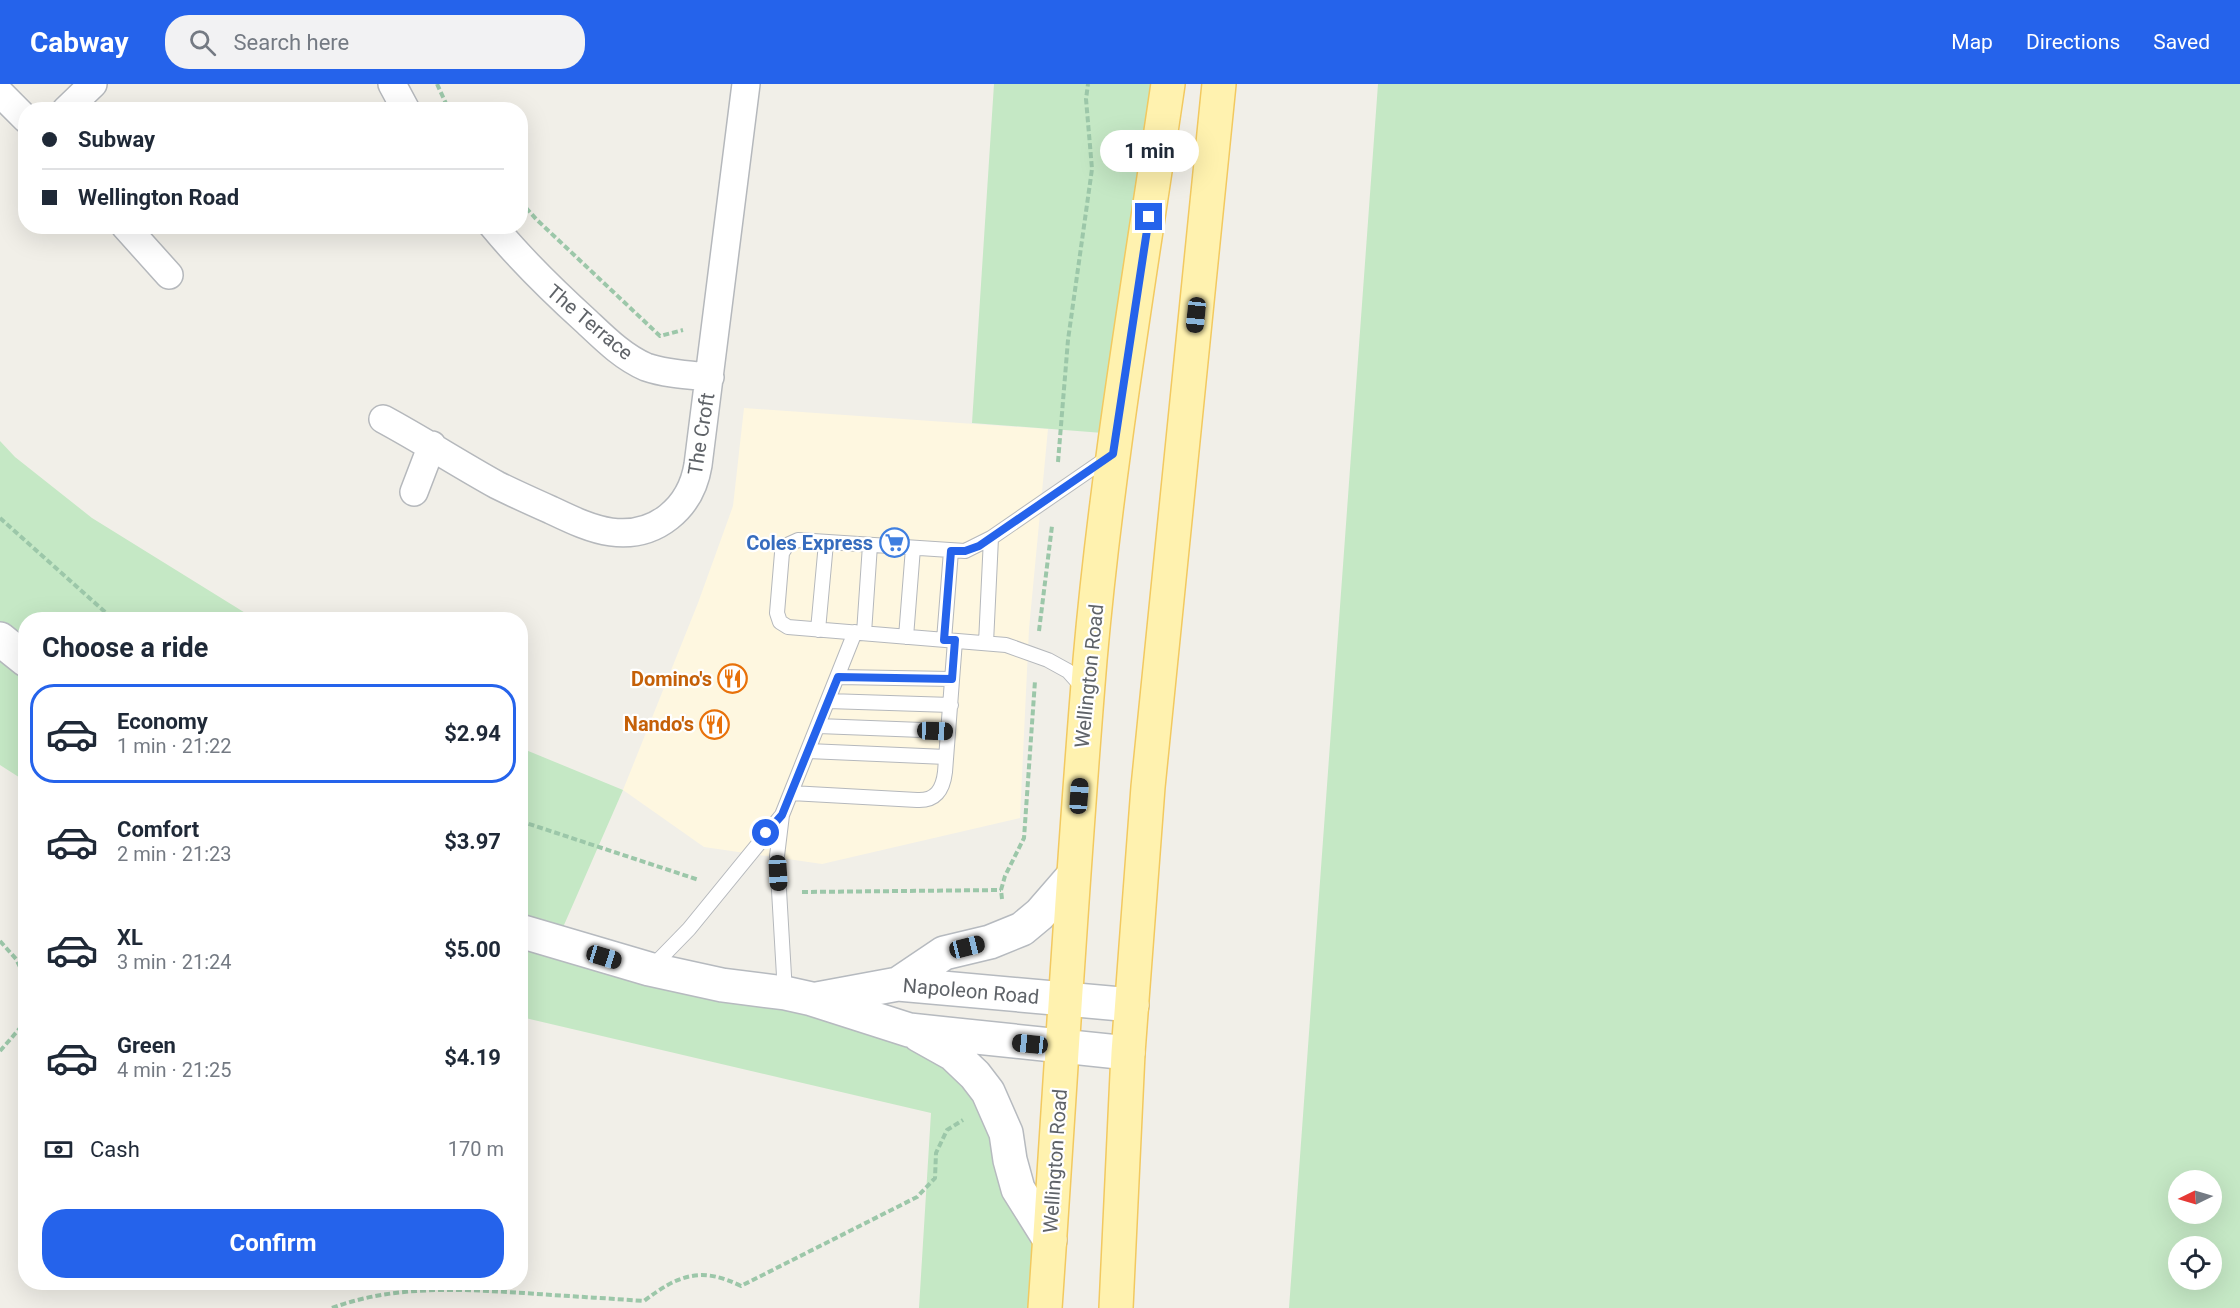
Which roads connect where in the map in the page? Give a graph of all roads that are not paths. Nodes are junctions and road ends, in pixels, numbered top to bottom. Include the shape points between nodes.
1 (93, 84) edge
2 (392, 84) edge
3 (746, 84) edge
4 (1168, 84) edge
5 (1219, 84) edge
6 (0, 93) edge
7 (74, 102) edge
8 (402, 102) edge
9 (18, 111) edge
10 (132, 234) edge
11 (500, 234) edge
12 (169, 275) dead end
13 (710, 377) junction
14 (383, 419) dead end
15 (432, 445) junction
16 (1113, 454) junction
17 (414, 492) dead end
18 (991, 538) junction
19 (826, 543) junction
20 (870, 545) junction
21 (912, 548) junction
22 (951, 551) junction
23 (819, 630) junction
24 (860, 632) junction
25 (906, 637) junction
26 (0, 639) edge
27 (949, 640) junction
28 (986, 643) junction
29 (18, 654) edge
30 (838, 677) junction
31 (952, 679) junction
32 (1088, 692) junction
33 (828, 701) junction
34 (951, 705) junction
35 (818, 726) junction
36 (948, 731) junction
37 (808, 751) junction
38 (946, 757) junction
39 (791, 793) junction
40 (782, 815) junction
41 (1073, 876) junction
42 (528, 933) edge
43 (649, 969) junction
44 (898, 984) junction
45 (798, 996) junction
46 (1064, 999) junction
47 (1132, 1005) junction
48 (909, 1030) junction
49 (1062, 1047) junction
50 (1128, 1053) junction
51 (1050, 1240) junction
52 (1046, 1308) edge
53 (1116, 1308) edge

1 - 7 street
2 - 8 street
3 - 13 street, The Croft
4 - 16 main road, Wellington Road
5 - 47 main road via 1148,787
6 - 9 street
10 - 12 street
11 - 13 street, The Terrace via 548,286 630,358 670,373
13 - 15 street, The Croft via 695,480 680,507 643,530 612,532 575,521 498,486
14 - 15 street, The Croft
15 - 17 street
16 - 18 lane
16 - 32 main road, Wellington Road
18 - 22 lane via 965,551
18 - 28 lane
19 - 20 lane
19 - 23 lane
19 - 23 lane via 798,540 787,545 781,563 777,613 780,622 788,627
20 - 21 lane
20 - 24 lane
21 - 22 lane
21 - 25 lane
22 - 27 lane
23 - 24 lane
24 - 25 lane
24 - 30 lane
25 - 27 lane
26 - 29 main road
27 - 28 lane
27 - 31 lane
28 - 32 lane via 1006,645 1048,660 1068,671
30 - 31 lane
30 - 33 lane
31 - 34 lane
32 - 41 main road, Wellington Road
33 - 34 lane
33 - 35 lane
34 - 36 lane
35 - 36 lane
35 - 37 lane
36 - 38 lane
37 - 38 lane
37 - 39 lane
38 - 39 lane via 940,791 925,801
39 - 40 lane
40 - 43 lane via 689,929
40 - 45 lane via 777,856
41 - 44 main road via 1022,929 990,942 944,953
41 - 46 main road, Wellington Road
42 - 43 main road, Napoleon Road
43 - 45 main road, Napoleon Road
44 - 45 main road, Napoleon Road
44 - 46 main road, Napoleon Road
45 - 48 main road, Napoleon Road
46 - 47 main road, Napoleon Road
46 - 49 main road, Wellington Road
47 - 50 main road
48 - 49 main road, Napoleon Road
48 - 51 main road via 953,1054 988,1092 1006,1133 1018,1189
49 - 50 main road, Napoleon Road
49 - 51 main road, Wellington Road
50 - 53 main road
51 - 52 main road, Wellington Road

